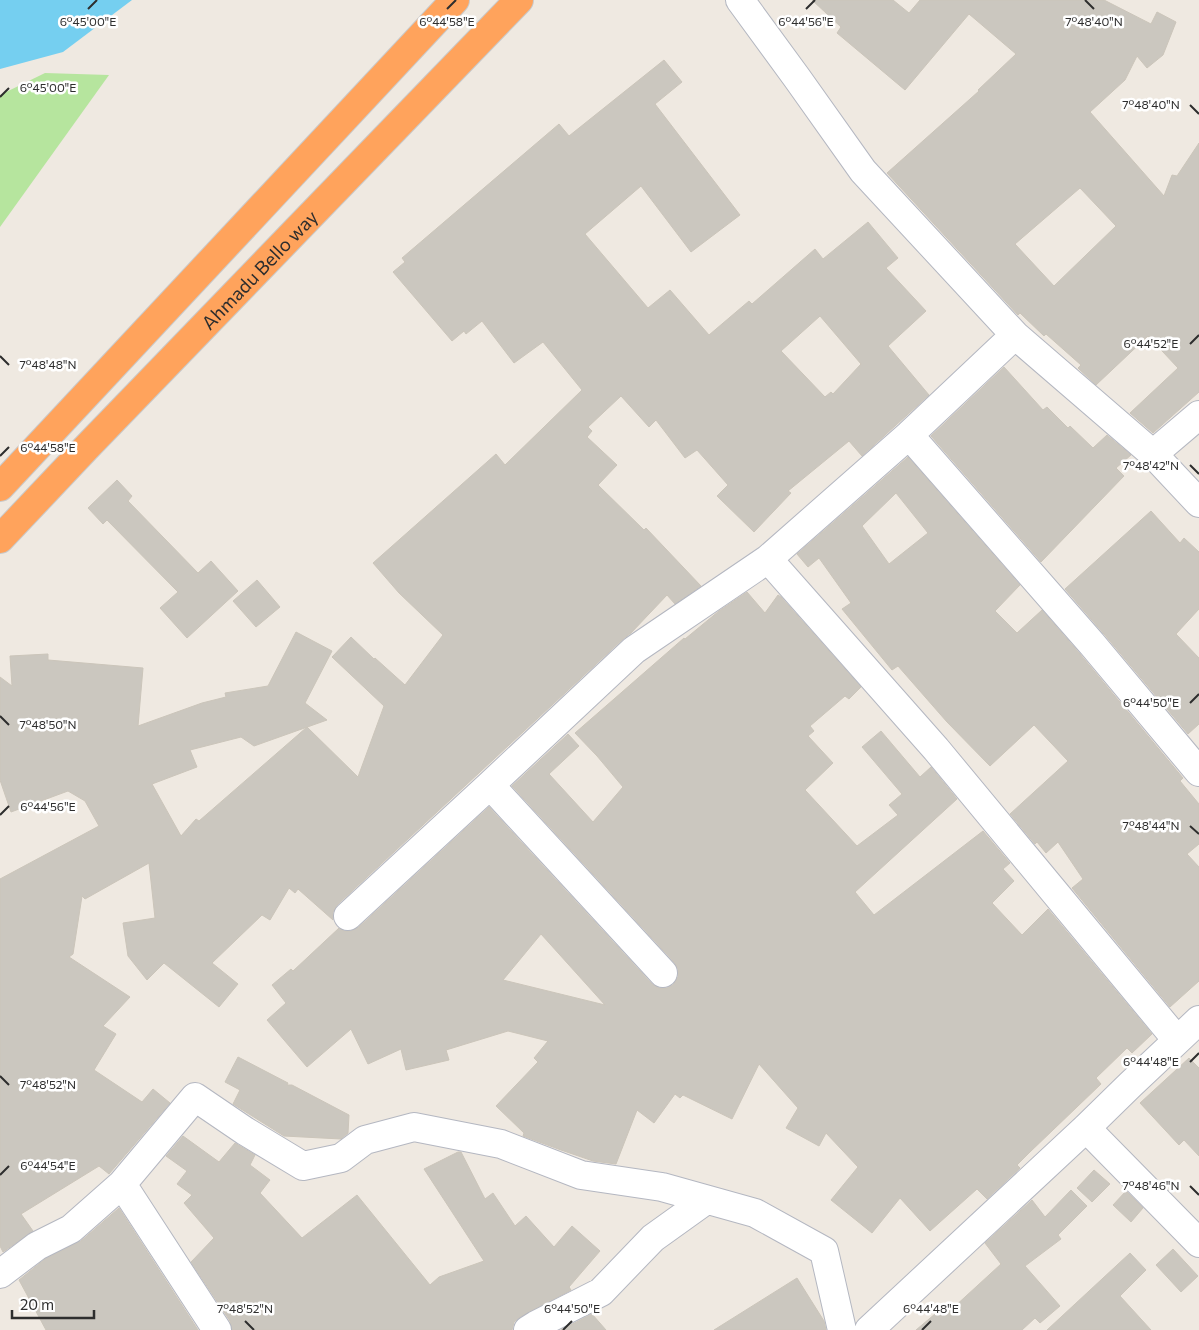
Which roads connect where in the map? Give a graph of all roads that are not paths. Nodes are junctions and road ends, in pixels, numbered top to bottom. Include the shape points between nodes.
1 (455, 0) edge
2 (519, 0) edge
3 (740, 0) edge
4 (1015, 335) junction
5 (1199, 415) edge
6 (909, 435) junction
7 (1153, 454) junction
8 (0, 487) edge
9 (1199, 503) edge
10 (0, 539) edge
11 (768, 559) junction
12 (1199, 772) edge
13 (490, 785) junction
14 (348, 916) dead end
15 (663, 973) dead end
16 (1199, 1020) edge
17 (1178, 1040) junction
18 (1086, 1128) junction
19 (122, 1184) junction
20 (706, 1200) junction
21 (1199, 1242) edge
22 (0, 1274) edge
23 (217, 1330) edge
24 (528, 1330) edge
25 (842, 1330) edge
26 (869, 1330) edge

1 - 8 highway, Ahmadu Bello way
2 - 10 highway, Ahmadu Bello way
3 - 4 street via 863,171
4 - 6 street
4 - 7 street
5 - 7 street
6 - 11 street
6 - 12 street
7 - 9 street
11 - 13 street via 634,650
11 - 17 street via 936,749
13 - 14 street
13 - 15 street
16 - 17 street
17 - 18 street
18 - 21 street
18 - 26 street
19 - 20 street via 195,1097 303,1166 341,1158 365,1140 414,1127 501,1144 581,1175 662,1187
19 - 22 street via 71,1229 37,1246
19 - 23 street
20 - 24 street via 653,1238 602,1292
20 - 25 street via 755,1213 824,1251

